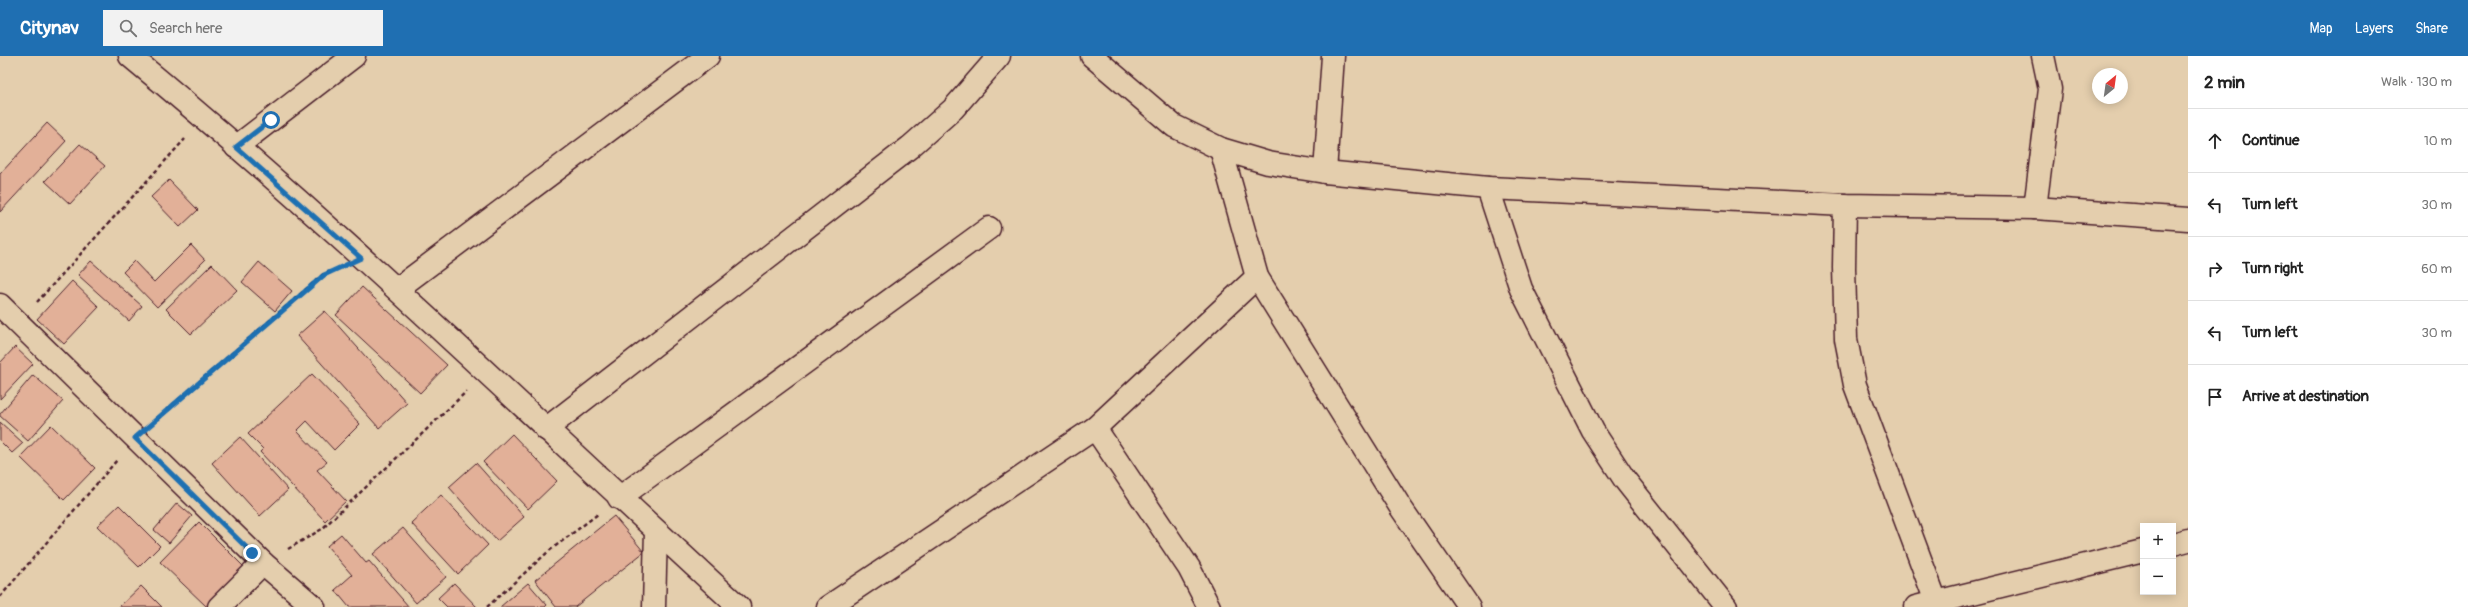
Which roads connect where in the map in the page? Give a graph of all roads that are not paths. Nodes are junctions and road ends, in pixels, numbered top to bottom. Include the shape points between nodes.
1 (130, 56) edge
2 (354, 56) edge
3 (708, 56) edge
4 (999, 56) edge
5 (1092, 56) edge
6 (1333, 56) edge
7 (2044, 56) edge
8 (236, 147) junction
9 (1221, 149) junction
10 (1325, 172) junction
11 (1488, 188) junction
12 (1845, 206) junction
13 (2035, 208) junction
14 (2188, 219) edge
15 (989, 228) dead end
16 (1258, 278) junction
17 (397, 289) junction
18 (0, 305) edge
19 (1095, 428) junction
20 (546, 429) junction
21 (619, 498) junction
22 (656, 531) junction
23 (2188, 540) edge
24 (2176, 543) edge
25 (2140, 552) edge
26 (263, 563) junction
27 (1929, 605) edge
28 (219, 607) edge
29 (314, 607) edge
30 (654, 607) edge
31 (739, 607) edge
32 (828, 607) edge
33 (1209, 607) edge
34 (1469, 607) edge
35 (1726, 607) edge

1 - 8 street
2 - 8 street
3 - 17 street
4 - 20 street via 953,109 910,148
5 - 9 street via 1174,126
6 - 10 street
7 - 13 street via 2050,89
8 - 17 street
9 - 10 street via 1268,163
9 - 16 street
10 - 11 street
11 - 12 street
11 - 35 street via 1522,289 1593,431 1626,480
12 - 13 street
12 - 27 street via 1846,339 1855,385 1915,543
13 - 14 street
15 - 21 street
16 - 19 street
16 - 34 street via 1401,508
17 - 20 street
18 - 26 street
19 - 32 street
19 - 33 street via 1188,568
20 - 21 street
21 - 22 street
22 - 30 street
22 - 31 street
23 - 24 street
25 - 27 street
26 - 28 street
26 - 29 street

